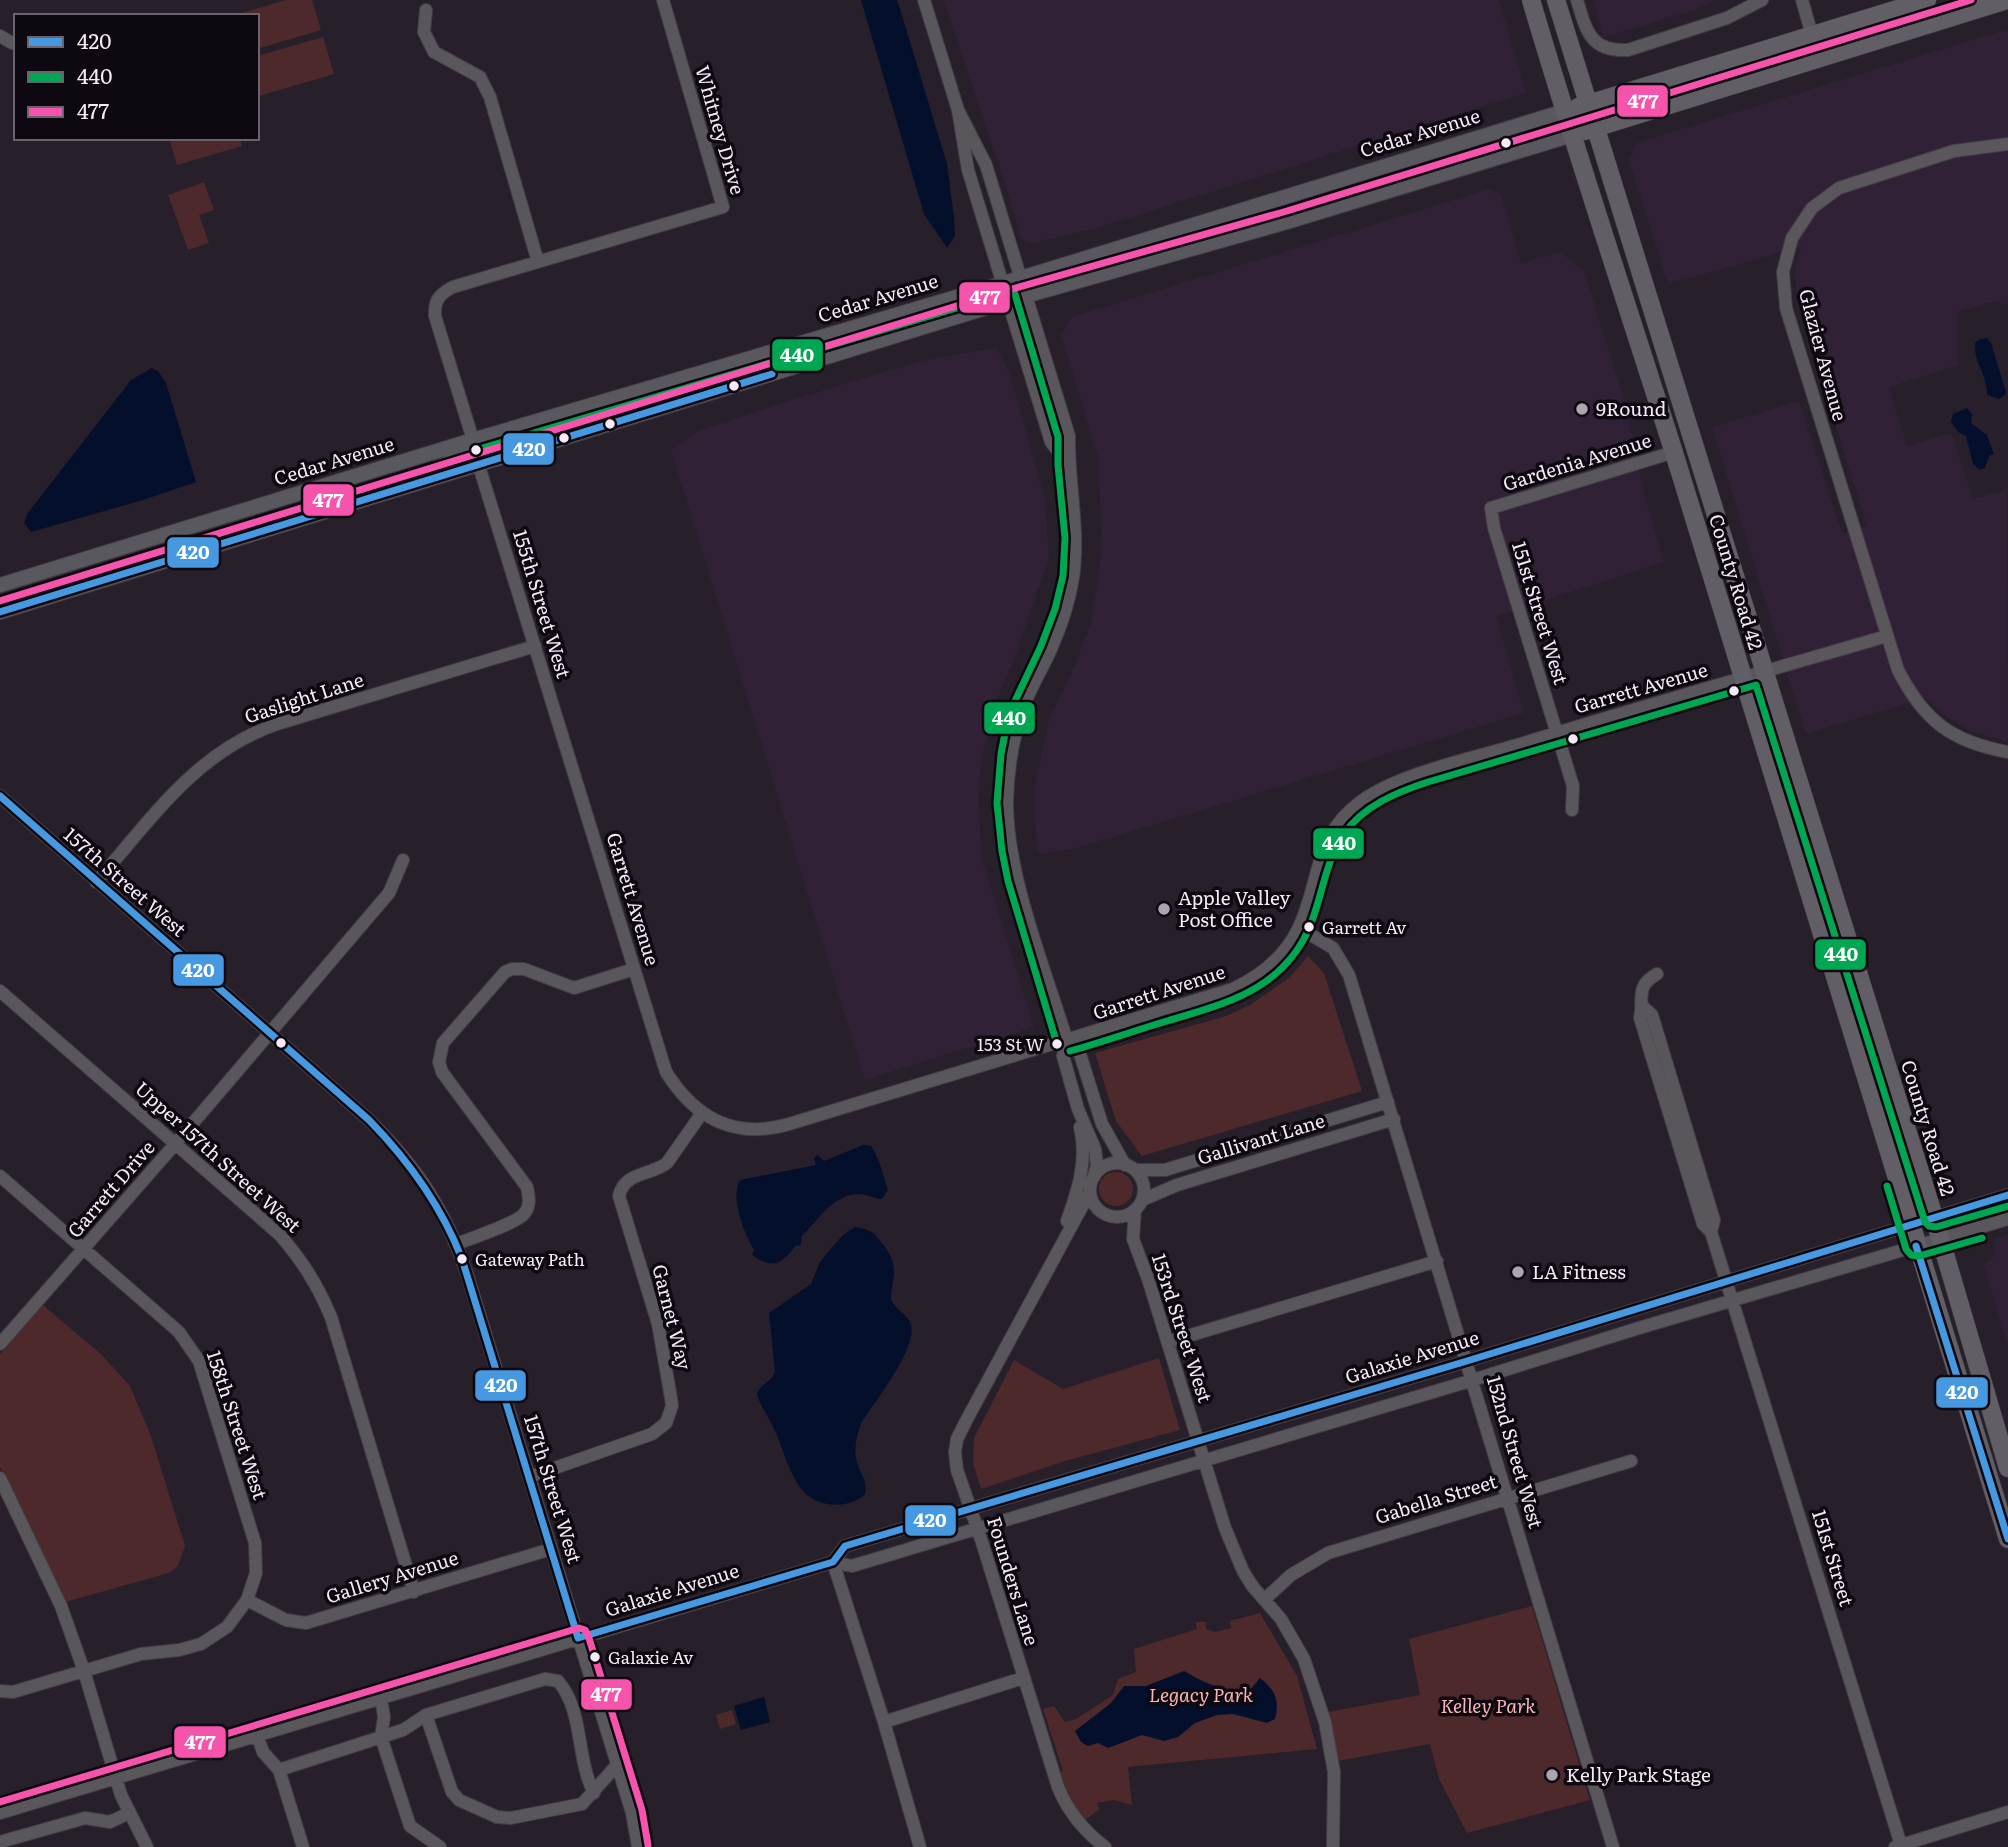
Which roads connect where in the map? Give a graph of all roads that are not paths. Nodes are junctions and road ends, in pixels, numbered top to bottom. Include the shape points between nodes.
1 (663, 0) edge
2 (924, 0) edge
3 (1531, 0) edge
4 (1556, 0) edge
5 (1577, 0) edge
6 (1762, 0) edge
7 (1802, 0) edge
8 (1927, 0) edge
9 (2007, 0) edge
10 (426, 10) dead end
11 (1812, 35) junction
12 (0, 36) edge
13 (12, 43) dead end
14 (1588, 104) junction
15 (958, 110) junction
16 (1565, 111) junction
17 (1595, 128) junction
18 (1572, 135) junction
19 (2008, 144) edge
20 (538, 262) junction
21 (1021, 278) junction
22 (1003, 283) junction
23 (1026, 296) junction
24 (1009, 301) junction
25 (602, 402) junction
26 (472, 440) junction
27 (1674, 452) junction
28 (1068, 464) junction
29 (479, 466) junction
30 (372, 499) junction
31 (1491, 509) joint
32 (0, 585) edge
33 (0, 612) edge
34 (1887, 636) junction
35 (535, 646) junction
36 (1763, 672) junction
37 (1743, 678) junction
38 (1557, 733) junction
39 (2008, 752) edge
40 (568, 753) joint
41 (0, 796) edge
42 (1572, 810) dead end
43 (403, 860) dead end
44 (96, 882) junction
45 (1299, 928) junction
46 (634, 970) junction
47 (1657, 974) dead end
48 (0, 991) edge
49 (269, 1033) junction
50 (1067, 1041) junction
51 (1388, 1102) junction
52 (1078, 1110) junction
53 (702, 1113) junction
54 (1394, 1119) junction
55 (176, 1143) junction
56 (1130, 1168) junction
57 (0, 1176) edge
58 (1093, 1179) junction
59 (1090, 1192) junction
60 (2008, 1195) edge
61 (1139, 1205) junction
62 (1934, 1217) junction
63 (2008, 1219) edge
64 (1910, 1225) junction
65 (1940, 1239) junction
66 (457, 1244) junction
67 (1916, 1246) junction
68 (1059, 1247) junction
69 (84, 1249) junction
70 (1437, 1261) junction
71 (1727, 1282) junction
72 (1732, 1300) junction
73 (1168, 1342) junction
74 (0, 1344) edge
75 (1468, 1361) junction
76 (1473, 1380) junction
77 (1198, 1441) junction
78 (1204, 1461) junction
79 (1631, 1461) dead end
80 (2008, 1468) edge
81 (0, 1478) edge
82 (529, 1478) junction
83 (1508, 1497) junction
84 (970, 1509) junction
85 (977, 1528) junction
86 (2008, 1539) edge
87 (551, 1549) junction
88 (833, 1562) junction
89 (414, 1592) junction
90 (1265, 1599) junction
91 (247, 1600) junction
92 (578, 1638) junction
93 (84, 1671) junction
94 (1023, 1678) junction
95 (0, 1691) edge
96 (381, 1698) junction
97 (426, 1716) junction
98 (884, 1721) junction
99 (257, 1735) junction
100 (381, 1737) junction
101 (617, 1765) junction
102 (279, 1770) junction
103 (115, 1777) junction
104 (594, 1793) junction
105 (2008, 1812) edge
106 (0, 1813) edge
107 (129, 1813) junction
108 (0, 1842) edge
109 (149, 1845) edge
110 (1898, 1846) edge
111 (303, 1847) edge
112 (440, 1847) edge
113 (638, 1847) edge
114 (920, 1847) edge
115 (1105, 1847) edge
116 (1333, 1847) edge
117 (1613, 1847) edge

1 - 20 street, Whitney Drive via 723,206
2 - 15 street
3 - 16 highway, County Road 42
4 - 14 highway, County Road 42
5 - 6 street via 1589,35 1612,50 1628,50 1727,18
7 - 11 street
8 - 11 highway, Cedar Avenue
9 - 17 highway
10 - 20 street via 424,32 434,52 480,77 489,97
11 - 14 highway, Cedar Avenue
12 - 13 street
14 - 16 highway, Cedar Avenue
14 - 17 highway, County Road 42
15 - 21 street via 986,165
15 - 22 street via 968,170
16 - 18 highway, County Road 42
16 - 21 main road, Cedar Avenue
17 - 18 highway
17 - 36 highway, County Road 42
18 - 23 main road
18 - 27 highway, County Road 42
19 - 34 street, Glazier Avenue via 1954,151 1839,188 1812,208 1792,238 1783,272 1786,308
20 - 26 street, Whitney Drive via 453,287 436,302 437,323
21 - 22 main road, Cedar Avenue
21 - 23 street
22 - 24 street
22 - 25 main road, Cedar Avenue
23 - 24 main road
23 - 28 street via 1069,436
24 - 28 street via 1051,442
24 - 29 main road
25 - 26 main road, Cedar Avenue
25 - 29 main road via 588,418 486,451
26 - 30 main road via 464,455
26 - 32 main road, Cedar Avenue
27 - 31 street, Gardenia Avenue
27 - 37 highway, County Road 42
28 - 50 street via 1076,538 1073,578 1059,630 1016,730 1007,803 1018,879
29 - 30 main road
29 - 35 street, 155th Street West
30 - 33 main road
31 - 38 street, 151st Street West
34 - 36 street, Garrett Avenue
34 - 39 street via 1904,682 1926,714 1958,737
35 - 40 street, 155th Street West
35 - 44 street, Gaslight Lane via 242,738 191,775
36 - 37 street, Garrett Avenue
36 - 62 highway, County Road 42
37 - 38 street, Garrett Avenue
37 - 64 highway, County Road 42
38 - 42 street, 151st Street West via 1573,786
38 - 45 street, Garrett Avenue via 1395,782 1364,799 1345,816 1326,844
40 - 46 street, Garrett Avenue
41 - 44 street, 157th Street West
43 - 49 street, Garrett Drive via 389,893
44 - 49 street, 157th Street West
45 - 50 street, Garrett Avenue via 1276,959 1242,985
45 - 51 street, 152nd Street West via 1328,944 1344,963
46 - 53 street, Garrett Avenue via 666,1072 682,1096
46 - 66 street via 574,988 512,969 500,976 443,1043 442,1072 527,1187 529,1197 519,1218
47 - 71 street via 1642,987 1643,1006 1652,1015 1714,1220 1712,1232
48 - 55 street, Upper 157th Street West
49 - 55 street, Garrett Drive
49 - 66 street, 157th Street West via 389,1140 431,1194
50 - 52 street via 1063,1056
50 - 53 street, Garrett Avenue via 776,1128 748,1130
50 - 56 street via 1079,1051 1102,1124
51 - 54 street, 152nd Street West
51 - 56 street, Gallivant Lane via 1165,1170
52 - 58 street via 1096,1150
52 - 68 street, Founders Lane via 1084,1163
53 - 82 street, Garnet Way via 667,1163 627,1180 619,1196 657,1324 672,1406 666,1423 652,1434
54 - 61 street, Gallivant Lane via 1186,1182
54 - 70 street, 152nd Street West
55 - 69 street, Garrett Drive
55 - 89 street, Upper 157th Street West via 280,1235 317,1285 331,1317
56 - 58 street via 1110,1165
56 - 61 street via 1143,1184
57 - 69 street, 158th Street West
58 - 59 street
59 - 61 street via 1097,1208 1111,1217 1128,1215
59 - 68 street, Founders Lane
60 - 62 street, Galaxie Avenue
61 - 73 street, 153rd Street West via 1133,1239
62 - 64 street, Galaxie Avenue
62 - 65 highway, County Road 42
63 - 65 street, Galaxie Avenue
64 - 67 highway, County Road 42
64 - 71 street, Galaxie Avenue
65 - 67 street, Galaxie Avenue
65 - 80 highway, County Road 42
66 - 82 street, 157th Street West
67 - 72 street, Galaxie Avenue
67 - 86 highway, County Road 42
68 - 84 street, Founders Lane via 957,1439 957,1470
69 - 74 street, Garrett Drive
69 - 91 street, 158th Street West via 179,1332 199,1361 255,1543 256,1573
70 - 73 street
70 - 75 street, 152nd Street West
71 - 72 street, 151st Street
71 - 75 street, Galaxie Avenue
72 - 76 street, Galaxie Avenue
72 - 110 street, 151st Street
73 - 77 street, 153rd Street West
75 - 76 street, 152nd Street West
75 - 77 street, Galaxie Avenue
76 - 78 street, Galaxie Avenue
76 - 83 street, 152nd Street West
77 - 78 street, 153rd Street West
77 - 84 street, Galaxie Avenue
78 - 85 street, Galaxie Avenue
78 - 90 street, 153rd Street West via 1236,1558
79 - 83 street, Gabella Street
81 - 93 street via 61,1606
82 - 87 street, 157th Street West
83 - 90 street, Gabella Street via 1328,1553 1291,1575
83 - 117 street, 152nd Street West
84 - 85 street, Founders Lane
84 - 88 street, Galaxie Avenue via 845,1546
85 - 88 street, Galaxie Avenue via 852,1566
85 - 94 street, Founders Lane
87 - 89 street, Gallery Avenue
87 - 92 street, 157th Street West
88 - 92 street, Galaxie Avenue
88 - 98 street
89 - 91 street, Gallery Avenue via 306,1623 286,1620
90 - 116 street, 153rd Street West via 1304,1659 1325,1723 1334,1772
91 - 93 street via 227,1627 201,1644 141,1654
92 - 96 street, Galaxie Avenue
92 - 101 street, 157th Street West
93 - 95 street via 13,1692
93 - 103 street
94 - 98 street
94 - 115 street, Founders Lane via 1062,1798 1084,1829
96 - 99 street, Galaxie Avenue
96 - 100 street
97 - 100 street
97 - 104 street via 452,1792 459,1800 497,1817 512,1818 582,1804
97 - 104 street via 545,1679 558,1681 566,1690
98 - 114 street
99 - 102 street via 263,1752
99 - 103 street, Galaxie Avenue
100 - 102 street
100 - 112 street via 410,1826
101 - 104 street
101 - 113 street, 157th Street West
102 - 111 street
103 - 106 street, Galaxie Avenue
103 - 107 street
105 - 110 street
107 - 108 street via 110,1822 85,1818
107 - 109 street

